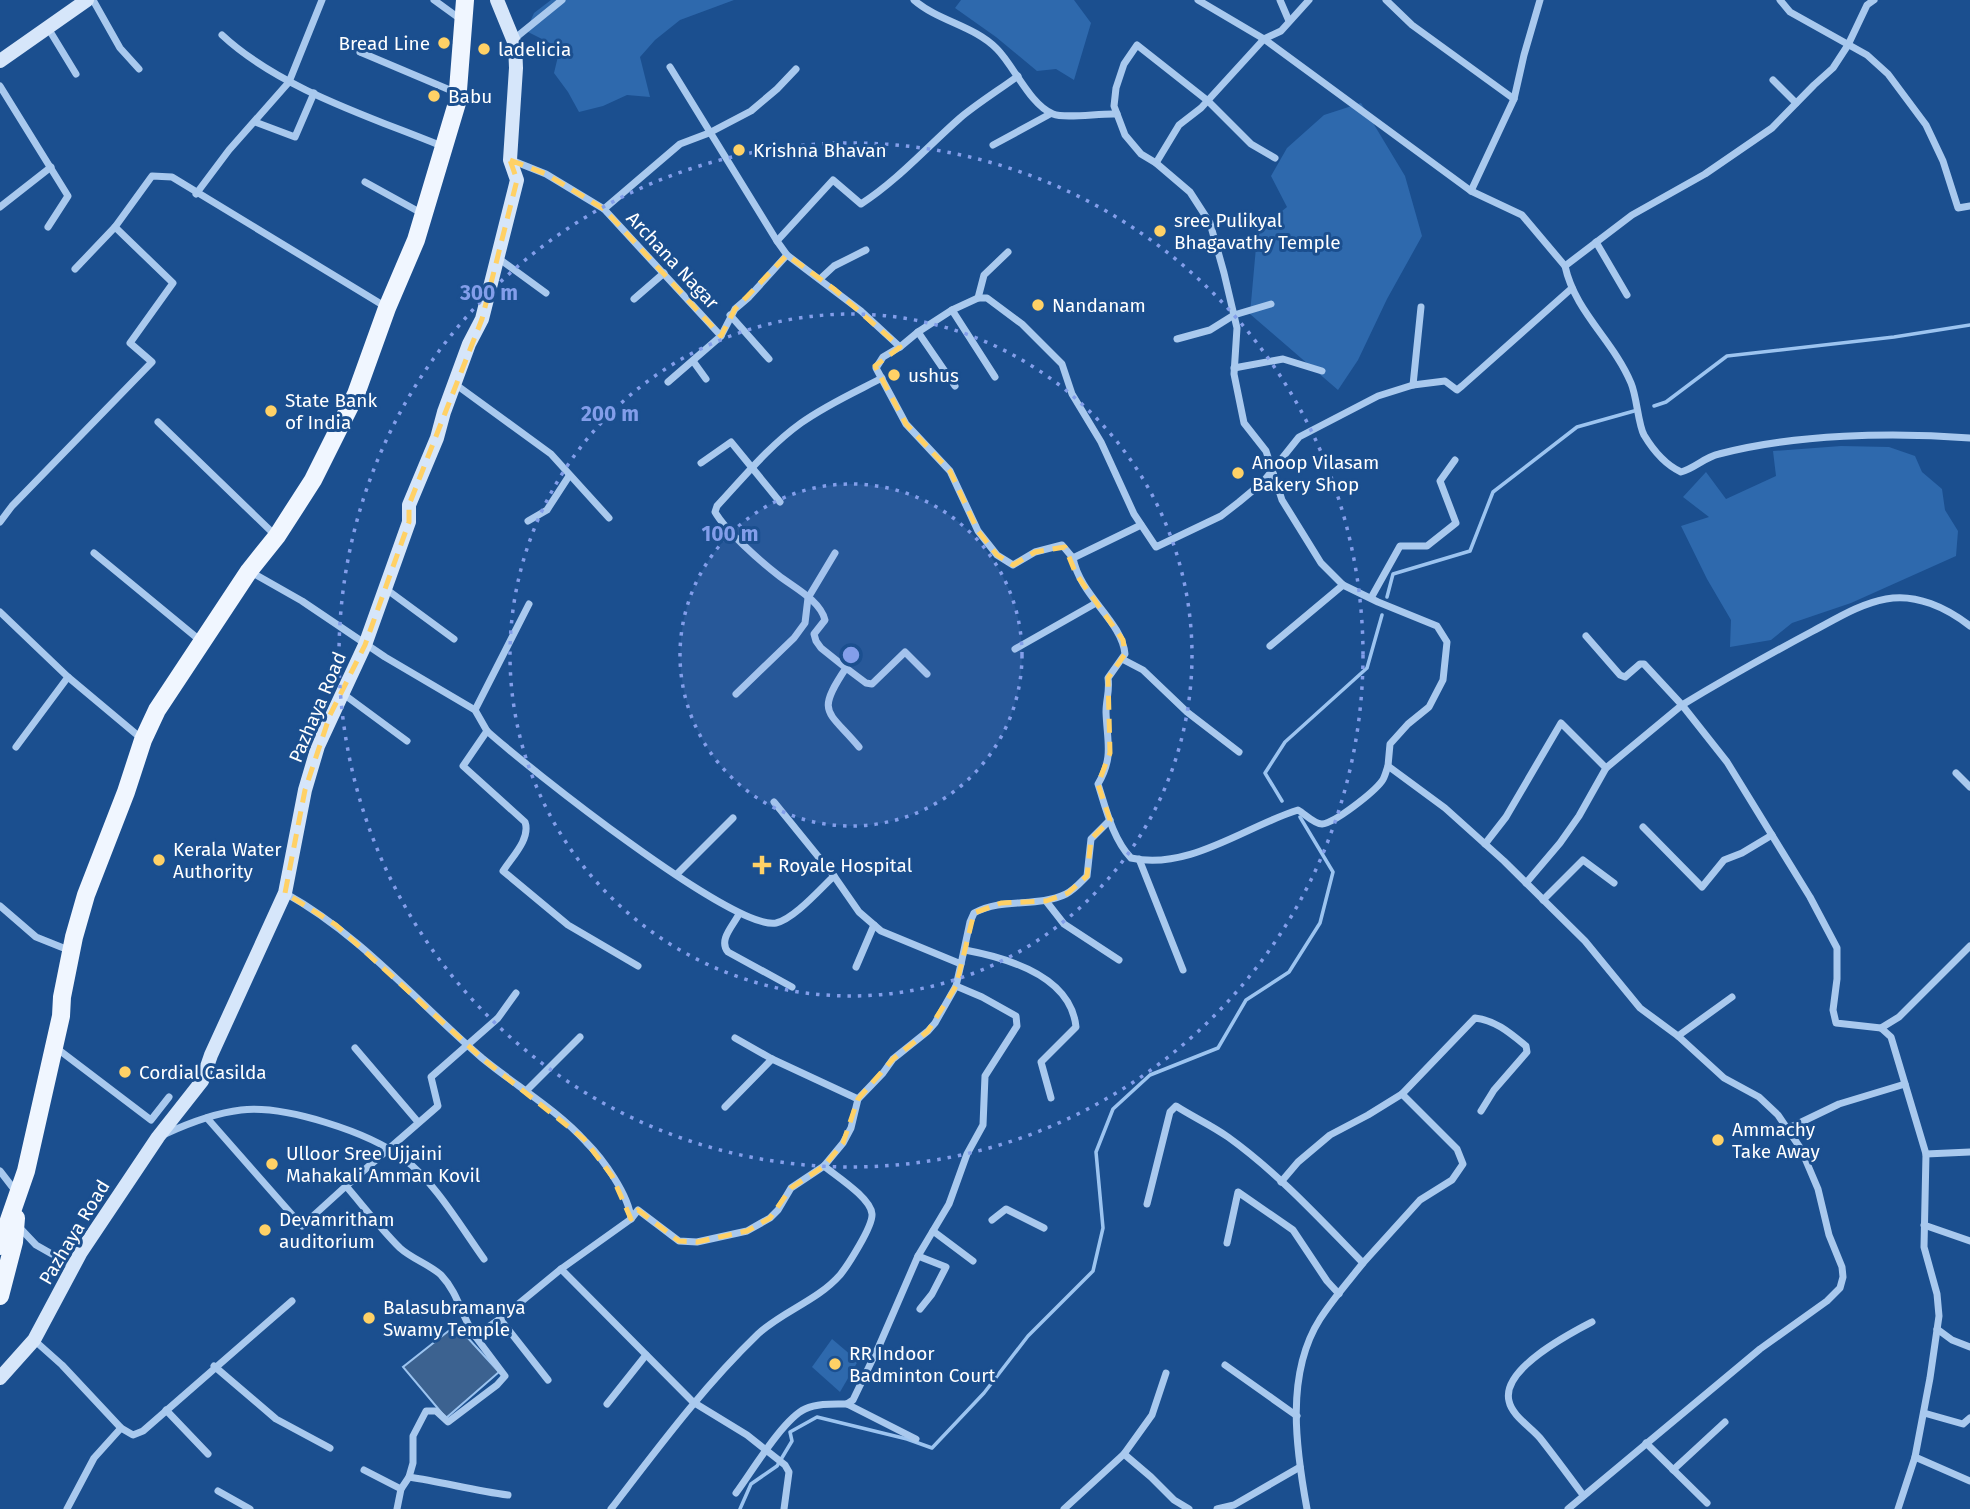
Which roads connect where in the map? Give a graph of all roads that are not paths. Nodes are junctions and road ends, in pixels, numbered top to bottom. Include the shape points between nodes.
1 (87, 0) edge
2 (93, 0) edge
3 (322, 0) edge
4 (434, 0) edge
5 (465, 0) edge
6 (497, 0) edge
7 (562, 0) edge
8 (914, 0) edge
9 (1198, 0) edge
10 (1280, 0) edge
11 (1309, 0) edge
12 (1386, 0) edge
13 (1540, 0) edge
14 (1780, 0) edge
15 (1874, 0) edge
16 (463, 21) junction
17 (1289, 21) junction
18 (48, 28) junction
19 (222, 36) dead end
20 (514, 39) junction
21 (1264, 39) junction
22 (1848, 45) junction
23 (360, 52) dead end
24 (0, 61) edge
25 (670, 67) dead end
26 (139, 69) dead end
27 (796, 69) dead end
28 (76, 74) dead end
29 (1018, 76) junction
30 (1773, 80) dead end
31 (289, 82) junction
32 (0, 86) edge
33 (314, 93) junction
34 (458, 93) junction
35 (1514, 99) junction
36 (1208, 101) junction
37 (1796, 103) junction
38 (1050, 114) junction
39 (1117, 114) junction
40 (255, 122) junction
41 (709, 133) junction
42 (993, 145) dead end
43 (444, 148) junction
44 (1275, 158) dead end
45 (510, 160) junction
46 (1156, 163) junction
47 (51, 167) junction
48 (365, 182) dead end
49 (1471, 191) junction
50 (196, 194) junction
51 (1970, 206) edge
52 (0, 207) edge
53 (604, 209) junction
54 (424, 215) junction
55 (48, 227) dead end
56 (115, 228) junction
57 (777, 241) junction
58 (1596, 242) junction
59 (866, 250) dead end
60 (1009, 251) dead end
61 (788, 255) junction
62 (498, 258) junction
63 (1565, 266) junction
64 (75, 269) dead end
65 (664, 273) junction
66 (820, 279) junction
67 (1572, 288) junction
68 (546, 293) dead end
69 (1628, 295) dead end
70 (978, 298) junction
71 (634, 299) dead end
72 (1271, 304) dead end
73 (1420, 307) dead end
74 (387, 308) junction
75 (952, 310) junction
76 (730, 315) junction
77 (1234, 315) junction
78 (918, 332) junction
79 (721, 335) junction
80 (1177, 339) dead end
81 (900, 347) junction
82 (769, 359) dead end
83 (693, 361) junction
84 (1234, 368) junction
85 (1322, 371) dead end
86 (995, 377) dead end
87 (881, 378) junction
88 (706, 379) dead end
89 (668, 382) dead end
90 (455, 384) junction
91 (1413, 385) junction
92 (955, 386) dead end
93 (158, 422) dead end
94 (1970, 438) edge
95 (1455, 460) dead end
96 (701, 463) dead end
97 (753, 467) junction
98 (1274, 469) junction
99 (569, 476) junction
100 (780, 502) dead end
101 (609, 518) dead end
102 (528, 521) dead end
103 (0, 522) edge
104 (1141, 524) junction
105 (277, 536) junction
106 (94, 552) dead end
107 (835, 553) dead end
108 (1073, 558) junction
109 (249, 570) junction
110 (1343, 585) junction
111 (385, 588) junction
112 (808, 598) junction
113 (1371, 598) junction
114 (1096, 603) junction
115 (529, 604) dead end
116 (0, 612) edge
117 (1970, 626) edge
118 (1586, 636) dead end
119 (454, 639) dead end
120 (203, 642) junction
121 (365, 645) junction
122 (1270, 646) dead end
123 (1015, 649) dead end
124 (1122, 659) junction
125 (846, 668) junction
126 (928, 674) dead end
127 (68, 677) junction
128 (341, 692) junction
129 (736, 694) dead end
130 (1682, 705) junction
131 (475, 710) junction
132 (487, 732) junction
133 (142, 740) junction
134 (407, 741) dead end
135 (16, 747) dead end
136 (859, 747) dead end
137 (1239, 752) dead end
138 (1388, 765) junction
139 (1606, 768) junction
140 (1956, 773) dead end
141 (1970, 787) edge
142 (774, 802) dead end
143 (733, 818) dead end
144 (1110, 820) junction
145 (1643, 827) dead end
146 (1772, 835) junction
147 (1485, 844) junction
148 (1139, 859) junction
149 (677, 874) junction
150 (834, 876) junction
151 (1526, 883) junction
152 (1614, 883) dead end
153 (285, 893) junction
154 (1543, 900) junction
155 (1046, 901) junction
156 (0, 906) edge
157 (739, 914) junction
158 (874, 925) junction
159 (1970, 946) edge
160 (965, 950) junction
161 (72, 951) junction
162 (1119, 960) dead end
163 (961, 964) junction
164 (638, 966) dead end
165 (856, 967) dead end
166 (1184, 970) dead end
167 (956, 986) junction
168 (792, 987) dead end
169 (516, 993) dead end
170 (1732, 997) dead end
171 (1881, 1028) junction
172 (580, 1037) dead end
173 (1678, 1037) junction
174 (735, 1038) dead end
175 (469, 1045) junction
176 (54, 1046) junction
177 (355, 1048) dead end
178 (772, 1059) junction
179 (1905, 1084) junction
180 (526, 1091) junction
181 (1402, 1094) junction
182 (169, 1097) dead end
183 (1051, 1098) dead end
184 (858, 1099) junction
185 (725, 1107) dead end
186 (1481, 1111) dead end
187 (207, 1118) junction
188 (418, 1122) junction
189 (1789, 1128) junction
190 (158, 1137) junction
191 (387, 1148) junction
192 (1970, 1152) edge
193 (1926, 1154) junction
194 (824, 1166) junction
195 (0, 1171) edge
196 (1281, 1182) junction
197 (346, 1186) junction
198 (18, 1194) junction
199 (1147, 1204) dead end
200 (631, 1219) junction
201 (992, 1220) dead end
202 (16, 1224) junction
203 (1924, 1225) junction
204 (1044, 1228) dead end
205 (933, 1231) junction
206 (1970, 1241) edge
207 (1227, 1243) dead end
208 (0, 1246) edge
209 (918, 1256) junction
210 (484, 1259) dead end
211 (973, 1261) dead end
212 (1363, 1263) junction
213 (73, 1266) junction
214 (561, 1269) junction
215 (1339, 1294) junction
216 (0, 1296) edge
217 (292, 1301) dead end
218 (919, 1309) dead end
219 (500, 1319) junction
220 (1591, 1321) dead end
221 (1937, 1329) junction
222 (475, 1336) junction
223 (34, 1339) junction
224 (1970, 1347) edge
225 (646, 1355) junction
226 (1224, 1365) dead end
227 (214, 1366) junction
228 (1166, 1373) dead end
229 (0, 1378) edge
230 (548, 1380) dead end
231 (693, 1402) junction
232 (607, 1404) dead end
233 (847, 1404) junction
234 (166, 1410) junction
235 (1924, 1413) junction
236 (1297, 1416) junction
237 (1970, 1418) edge
238 (1725, 1422) dead end
239 (121, 1427) junction
240 (916, 1439) dead end
241 (1646, 1443) junction
242 (330, 1448) dead end
243 (767, 1450) junction
244 (208, 1454) dead end
245 (1124, 1454) junction
246 (1915, 1457) junction
247 (1300, 1467) junction
248 (364, 1470) dead end
249 (1674, 1470) junction
250 (409, 1477) junction
251 (1970, 1481) edge
252 (401, 1489) junction
253 (218, 1491) dead end
254 (736, 1493) dead end
255 (508, 1495) dead end
256 (1583, 1495) junction
257 (1707, 1503) dead end
258 (1232, 1507) edge
259 (67, 1509) edge
260 (250, 1509) edge
261 (397, 1509) edge
262 (611, 1509) edge
263 (784, 1509) edge
264 (1064, 1509) edge
265 (1189, 1509) edge
266 (1217, 1509) edge
267 (1307, 1509) edge
268 (1568, 1509) edge
269 (1898, 1509) edge

1 - 18 street
2 - 26 street via 120,48
3 - 31 street
4 - 16 street
5 - 16 main road
6 - 20 street, Pazhaya Road
7 - 20 street
8 - 29 street via 996,47
9 - 21 street
10 - 17 street
11 - 17 street
12 - 35 street via 1412,25
13 - 35 street
14 - 22 street via 1790,12
15 - 22 street via 1863,12
16 - 34 main road
17 - 21 street
18 - 24 street
18 - 28 street
19 - 31 street via 244,56
20 - 45 street, Pazhaya Road
21 - 36 street
21 - 49 street
22 - 37 street via 1833,68
22 - 51 street via 1888,74 1926,125 1958,208
23 - 34 street
25 - 41 street
27 - 41 street, Archana Nagar via 751,111
29 - 38 street
29 - 57 street via 962,117 861,204 833,180
30 - 37 street
31 - 33 street
31 - 40 street
32 - 47 street
33 - 40 street via 295,137
33 - 43 street
34 - 43 main road
35 - 49 street
36 - 39 street via 1137,45 1116,88
36 - 44 street via 1251,144
36 - 46 street via 1179,125
37 - 58 street via 1772,128
38 - 39 street
38 - 42 street
39 - 46 street via 1125,135
40 - 50 street
41 - 53 street, Archana Nagar via 680,144
41 - 57 street
43 - 54 main road
45 - 53 street, Archana Nagar via 546,174
45 - 62 street, Pazhaya Road via 517,180
46 - 77 street via 1190,192 1210,223
47 - 52 street
47 - 55 street via 68,196
48 - 54 street
49 - 63 street via 1522,215
50 - 56 street via 172,177 152,176
50 - 74 street
53 - 65 street, Archana Nagar
54 - 74 main road
56 - 64 street
56 - 103 street via 173,283 130,343 152,362
57 - 61 street
58 - 63 street
58 - 69 street
59 - 66 street via 834,266
60 - 70 street via 984,275
61 - 66 street
61 - 76 street, Archana Nagar
62 - 68 street
62 - 90 street, Pazhaya Road via 482,319
63 - 67 street
65 - 71 street
65 - 79 street, Archana Nagar
66 - 81 street
67 - 91 street via 1457,390 1445,381
67 - 94 street via 1631,382 1644,435 1668,466 1681,472 1717,454 1767,444 1857,436
70 - 75 street
70 - 104 street via 987,298 1005,311 1062,364 1072,394
72 - 77 street
73 - 91 street
74 - 105 main road via 356,394 313,480
75 - 78 street
75 - 86 street
76 - 79 street, Archana Nagar
76 - 82 street
77 - 80 street via 1210,330
77 - 84 street
78 - 81 street
78 - 92 street
79 - 83 street
81 - 87 street via 878,362
83 - 88 street
83 - 89 street
84 - 85 street via 1283,359
84 - 98 street via 1244,423
87 - 97 street via 802,423
87 - 108 street via 906,424 950,471 978,531 997,555 1013,565 1035,552 1062,545
90 - 99 street via 551,454
90 - 111 street, Pazhaya Road via 409,505 410,522
91 - 98 street via 1378,396 1299,437
93 - 105 street
95 - 113 street via 1440,481 1456,523 1427,546 1400,546
96 - 97 street via 731,442
97 - 100 street
97 - 112 street via 715,512 757,557
98 - 104 street via 1221,516 1156,547
98 - 110 street via 1282,500 1301,532 1321,563
99 - 101 street
99 - 102 street via 547,510
104 - 108 street
105 - 109 main road
106 - 120 street
107 - 112 street
108 - 114 street via 1076,574
109 - 120 main road
109 - 121 street
110 - 113 street
110 - 122 street
111 - 119 street
111 - 121 street, Pazhaya Road
112 - 125 street via 825,620 814,634 816,641
112 - 129 street via 805,623 794,638
113 - 138 street via 1437,626 1447,642 1443,680 1430,707 1390,744
114 - 123 street
114 - 124 street via 1123,640
115 - 131 street
116 - 127 street
117 - 130 street via 1954,613 1914,598 1886,599 1845,613
118 - 130 street via 1620,676 1644,664
120 - 133 main road
121 - 128 street, Pazhaya Road
121 - 131 street
124 - 137 street via 1143,670
124 - 144 street via 1108,678 1110,753 1098,784
125 - 126 street via 872,684 905,652
125 - 136 street via 827,702 838,726
127 - 133 street
127 - 135 street
128 - 134 street
128 - 153 street, Pazhaya Road via 304,790
130 - 139 street
130 - 146 street via 1727,762
131 - 132 street
132 - 149 street via 618,837
132 - 164 street via 463,766 525,822 527,829 503,872 568,925
133 - 161 main road via 86,895
138 - 147 street
138 - 148 street via 1384,779 1371,794 1324,824 1298,810 1210,847 1162,859
139 - 147 street via 1561,723
139 - 151 street via 1560,844
140 - 141 street
142 - 150 street
143 - 149 street
144 - 148 street via 1124,851 1131,859
144 - 155 street via 1091,839 1087,876 1069,893
145 - 146 street via 1702,887 1724,860
146 - 171 street via 1837,948 1836,1023
147 - 151 street
148 - 166 street
149 - 157 street
150 - 157 street via 778,922
150 - 158 street
151 - 154 street
152 - 154 street via 1583,860
153 - 175 street via 336,925
153 - 190 street, Pazhaya Road via 202,1081
154 - 173 street via 1585,941 1640,1009
155 - 160 street via 1001,904 974,913
155 - 162 street via 1064,924
156 - 161 street via 36,937
157 - 168 street via 724,947
158 - 163 street
158 - 165 street
159 - 171 street via 1899,1017
160 - 163 street
160 - 183 street via 1033,971 1072,1007 1076,1027 1041,1062
161 - 176 main road
163 - 167 street
167 - 184 street via 928,1031 893,1059
167 - 205 street via 1010,1012 1016,1016 1017,1026 985,1076 983,1125
169 - 175 street
170 - 173 street
171 - 179 street via 1891,1037
172 - 180 street
173 - 189 street via 1724,1078 1759,1097
174 - 178 street
175 - 180 street
175 - 188 street via 431,1077 438,1105
176 - 182 street via 151,1120
176 - 198 main road
177 - 188 street
178 - 184 street
178 - 185 street
179 - 189 street via 1839,1104
179 - 193 street
180 - 200 street via 603,1160 629,1206
181 - 186 street via 1475,1017 1488,1019 1526,1046 1527,1052
181 - 196 street via 1330,1135
181 - 212 street via 1457,1149 1463,1164 1452,1180 1420,1200
184 - 194 street via 851,1128
187 - 190 street
187 - 191 street via 243,1110 298,1114
187 - 197 street via 302,1226
188 - 191 street
189 - 241 street via 1818,1189 1842,1267 1840,1288
190 - 213 street, Pazhaya Road
191 - 197 street
191 - 210 street via 426,1180
192 - 193 street
193 - 203 street
194 - 200 street via 791,1188 770,1218 747,1231 697,1242 679,1241 638,1210
194 - 231 street via 871,1210 871,1222 848,1264 820,1293 781,1315 758,1335
195 - 198 street
196 - 199 street via 1228,1138 1176,1106 1170,1112
196 - 212 street
197 - 222 street via 401,1249 439,1273 457,1295
198 - 202 main road
198 - 208 main road
200 - 214 street
201 - 204 street via 1006,1209
202 - 213 street via 36,1245
202 - 216 main road
203 - 206 street
203 - 221 street via 1924,1247 1937,1294
205 - 209 street
205 - 211 street
207 - 215 street via 1238,1192 1293,1230
209 - 218 street via 946,1267
209 - 233 street via 879,1346
212 - 215 street
213 - 223 street, Pazhaya Road
214 - 219 street
214 - 225 street
215 - 236 street via 1319,1320 1306,1348
217 - 227 street
219 - 222 street
219 - 230 street
220 - 256 street via 1539,1352 1509,1387 1508,1398
221 - 224 street
221 - 235 street
222 - 250 street via 505,1376 448,1422 436,1411 426,1411 413,1436
223 - 229 street, Pazhaya Road
223 - 239 street
225 - 231 street
225 - 232 street
226 - 236 street
227 - 234 street
227 - 242 street via 276,1419
228 - 245 street via 1152,1415
231 - 243 street
231 - 262 street
233 - 240 street
233 - 243 street via 804,1409
234 - 239 street via 133,1435
234 - 244 street
235 - 237 street via 1963,1424
235 - 246 street
236 - 247 street
238 - 249 street
239 - 259 street via 94,1458
241 - 249 street
241 - 256 street
243 - 254 street
243 - 263 street via 789,1472
245 - 264 street
245 - 265 street
246 - 251 street
246 - 269 street
247 - 258 street
247 - 267 street
248 - 252 street
249 - 257 street
250 - 252 street
250 - 255 street
252 - 261 street
253 - 260 street
256 - 268 street
258 - 266 street

